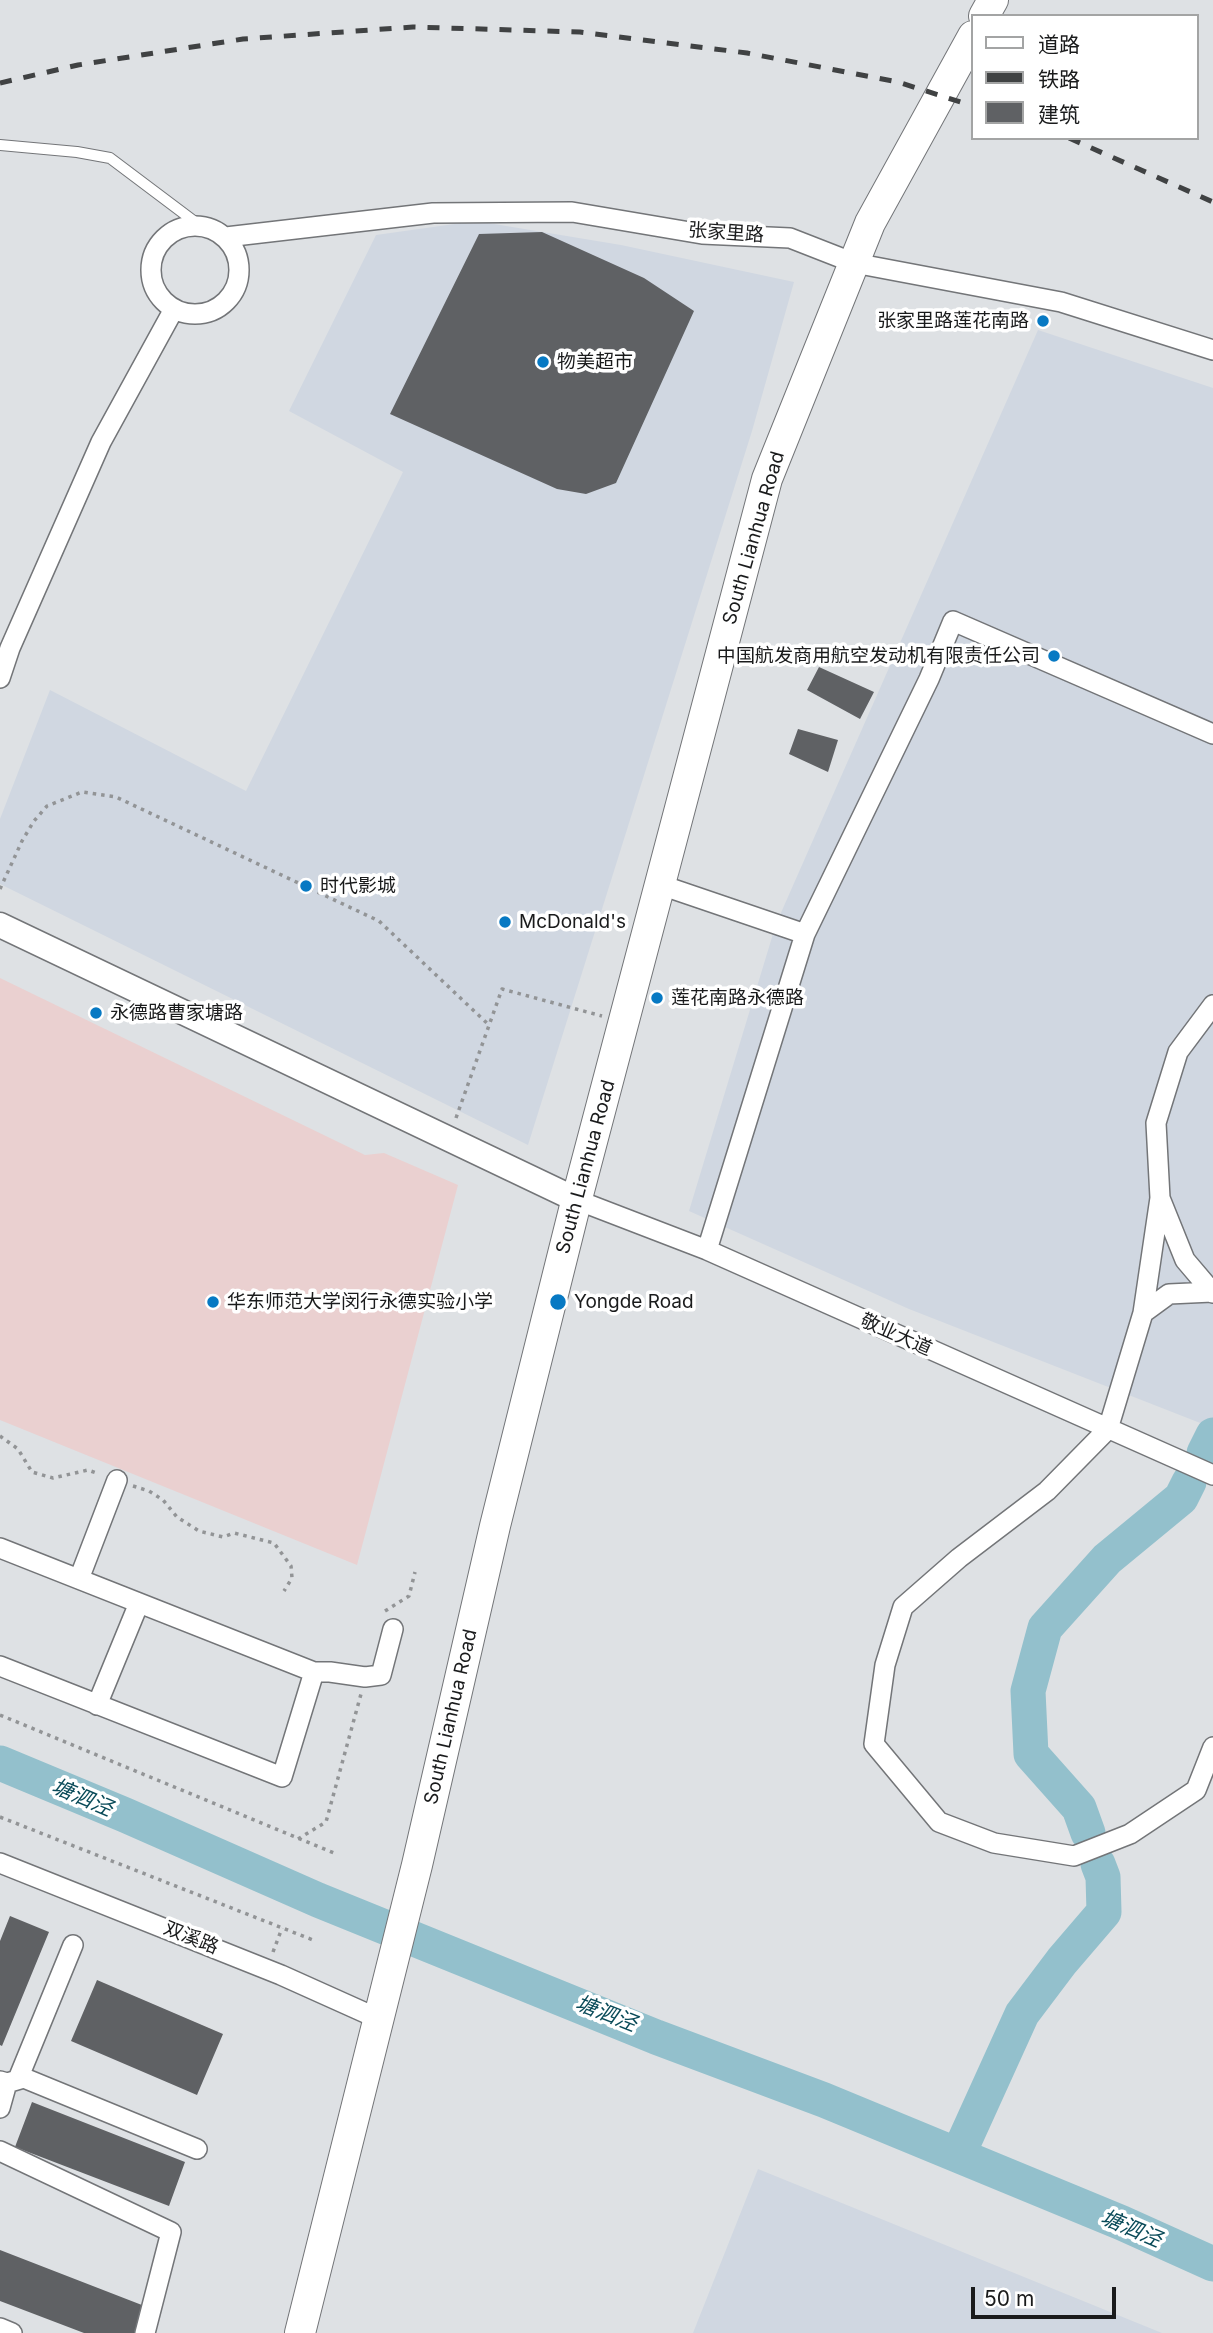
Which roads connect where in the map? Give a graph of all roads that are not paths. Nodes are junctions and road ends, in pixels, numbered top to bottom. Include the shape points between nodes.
1 (972, 38) edge
2 (0, 145) edge
3 (199, 225) junction
4 (226, 237) junction
5 (854, 263) junction
6 (174, 309) junction
7 (1213, 350) edge
8 (0, 678) edge
9 (1213, 734) edge
10 (661, 885) junction
11 (0, 925) edge
12 (806, 934) junction
13 (1213, 1005) edge
14 (1160, 1198) junction
15 (577, 1200) junction
16 (707, 1250) junction
17 (1212, 1293) edge
18 (1143, 1313) junction
19 (1108, 1429) junction
20 (1213, 1475) edge
21 (117, 1480) road end
22 (0, 1548) edge
23 (79, 1579) junction
24 (139, 1602) junction
25 (393, 1629) dead end
26 (0, 1666) edge
27 (313, 1672) junction
28 (97, 1704) junction
29 (1213, 1747) edge
30 (0, 1863) edge
31 (73, 1945) dead end
32 (379, 2019) junction
33 (9, 2081) edge
34 (0, 2108) edge
35 (197, 2150) dead end
36 (0, 2151) edge
37 (0, 2328) edge
38 (12, 2333) edge
39 (145, 2333) edge
40 (300, 2333) edge

1 - 5 main road, South Lianhua Road via 870,223
2 - 3 lane via 110,158
3 - 4 street
3 - 6 street via 170,232 152,256 154,286
4 - 5 street, 张家里路 via 433,213 572,212 702,233 790,238
4 - 6 street via 239,263 239,277 230,296 201,314
5 - 7 street, 张家里路 via 1061,302
5 - 10 main road, South Lianhua Road via 767,479
6 - 8 street via 101,442
9 - 12 street via 953,621
10 - 12 street
10 - 15 main road, South Lianhua Road
11 - 15 street
12 - 16 street
13 - 14 street via 1178,1052 1156,1123
14 - 17 street via 1185,1260
14 - 18 street
15 - 16 street, 敬业大道
15 - 32 main road, South Lianhua Road
16 - 19 street, 敬业大道
17 - 18 street via 1170,1294
18 - 19 street
19 - 20 street, 敬业大道
19 - 29 street via 1047,1491 902,1606 885,1665 874,1744 939,1822 994,1843 1074,1856 1130,1834 1196,1790
21 - 23 street
22 - 23 street
23 - 24 street
24 - 27 street
24 - 28 street
25 - 27 street via 381,1675
26 - 28 street
27 - 28 street via 282,1777
30 - 32 street, 双溪路
31 - 33 street
32 - 40 main road, South Lianhua Road
33 - 34 street
33 - 35 street via 24,2078
36 - 39 street via 171,2232
37 - 38 street

